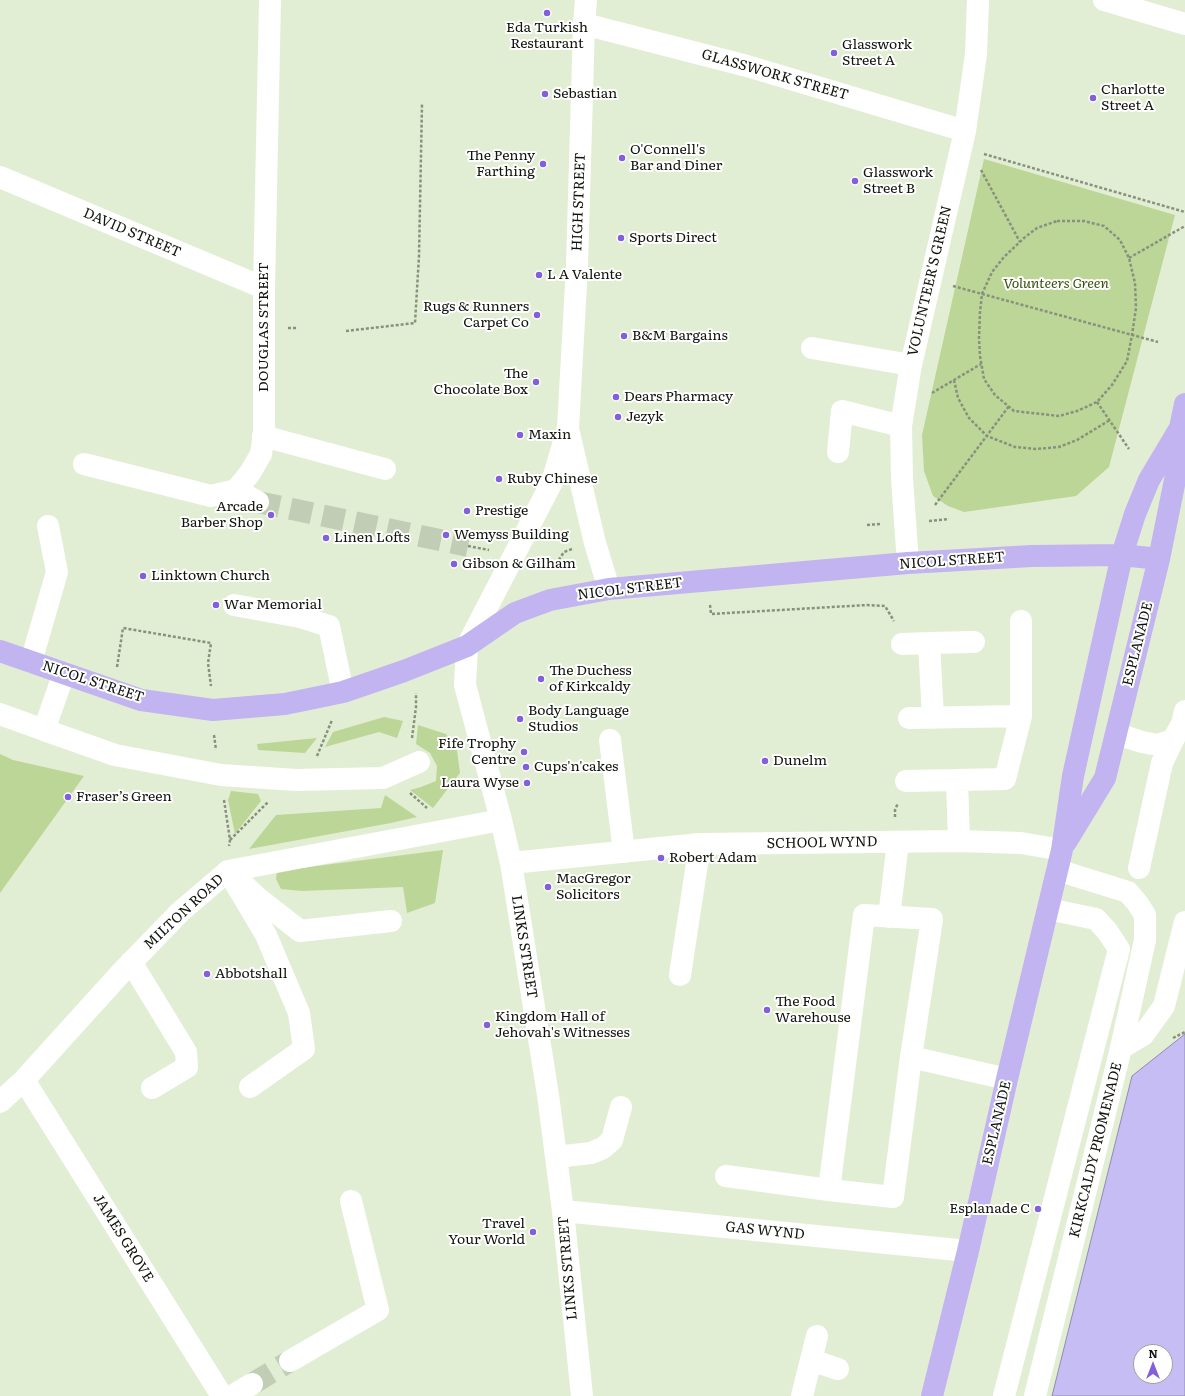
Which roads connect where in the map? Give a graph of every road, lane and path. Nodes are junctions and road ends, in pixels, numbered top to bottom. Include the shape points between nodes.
1 (270, 0) edge
2 (586, 0) edge
3 (978, 0) edge
4 (1104, 0) edge
5 (584, 24) junction
6 (1185, 24) edge
7 (422, 104) dead end
8 (965, 131) junction
9 (979, 165) dead end
10 (0, 177) edge
11 (1185, 212) edge
12 (1185, 226) edge
13 (1020, 242) junction
14 (1129, 258) junction
15 (952, 286) dead end
16 (264, 288) junction
17 (982, 294) junction
18 (346, 331) dead end
19 (1132, 335) junction
20 (1158, 342) dead end
21 (812, 348) dead end
22 (981, 364) junction
23 (911, 365) junction
24 (954, 380) junction
25 (930, 394) dead end
26 (1097, 402) junction
27 (1185, 404) edge
28 (1009, 406) junction
29 (1110, 420) junction
30 (900, 426) junction
31 (568, 428) junction
32 (1183, 429) edge
33 (263, 436) junction
34 (987, 436) junction
35 (1130, 448) dead end
36 (838, 452) dead end
37 (84, 464) dead end
38 (385, 468) dead end
39 (236, 490) junction
40 (258, 502) tunnel mouth
41 (935, 505) dead end
42 (48, 526) dead end
43 (1122, 555) junction
44 (1159, 559) junction
45 (908, 563) junction
46 (707, 580) junction
47 (609, 589) junction
48 (234, 605) dead end
49 (1021, 621) dead end
50 (974, 642) dead end
51 (929, 643) junction
52 (902, 644) joint
53 (467, 646) junction
54 (0, 651) edge
55 (31, 662) junction
56 (415, 666) junction
57 (64, 673) junction
58 (114, 690) junction
59 (343, 692) junction
60 (213, 710) junction
61 (1185, 711) edge
62 (0, 714) edge
63 (1021, 716) junction
64 (909, 718) dead end
65 (933, 718) junction
66 (44, 730) junction
67 (1117, 734) junction
68 (610, 740) dead end
69 (1172, 740) junction
70 (314, 762) dead end
71 (415, 764) junction
72 (957, 780) junction
73 (906, 781) dead end
74 (223, 793) dead end
75 (270, 801) dead end
76 (501, 820) junction
77 (443, 832) junction
78 (230, 840) junction
79 (959, 841) junction
80 (898, 842) junction
81 (700, 844) junction
82 (1062, 850) junction
83 (624, 852) junction
84 (511, 863) junction
85 (1139, 868) dead end
86 (1057, 870) junction
87 (228, 871) junction
88 (1048, 909) junction
89 (889, 917) junction
90 (390, 921) dead end
91 (1185, 922) edge
92 (131, 962) junction
93 (680, 975) dead end
94 (1121, 1048) junction
95 (912, 1057) junction
96 (1007, 1079) junction
97 (24, 1080) junction
98 (250, 1087) dead end
99 (152, 1088) dead end
100 (0, 1102) edge
101 (621, 1107) dead end
102 (556, 1157) junction
103 (726, 1176) dead end
104 (829, 1190) junction
105 (351, 1201) dead end
106 (563, 1211) junction
107 (968, 1251) junction
108 (817, 1336) dead end
109 (811, 1360) junction
110 (290, 1361) tunnel mouth
111 (838, 1369) dead end
112 (252, 1384) tunnel mouth
113 (222, 1396) edge
114 (232, 1396) edge
115 (582, 1396) edge
116 (802, 1396) edge
117 (932, 1396) edge
118 (1004, 1396) edge
119 (1035, 1396) edge

1 - 16 street, DOUGLAS STREET
2 - 5 street, HIGH STREET
3 - 8 street, VOLUNTEER'S GREEN via 976,54
4 - 6 street
5 - 8 street, GLASSWORK STREET via 747,66
5 - 31 street, HIGH STREET via 577,266
7 - 18 path via 420,256 415,323
8 - 11 path via 981,153
8 - 23 street, VOLUNTEER'S GREEN
9 - 13 path
10 - 16 street, DAVID STREET
12 - 14 path
13 - 14 path via 1037,228 1057,221 1084,222 1104,226 1120,240
13 - 17 path via 992,272
14 - 19 path via 1136,308
15 - 17 path
16 - 33 street, DOUGLAS STREET
17 - 19 path
17 - 22 path via 978,338
19 - 20 path
19 - 26 path via 1127,361 1112,385
21 - 23 street
22 - 24 path
22 - 28 path via 984,379 995,396
23 - 30 street, VOLUNTEER'S GREEN
24 - 25 path
24 - 34 path via 958,398 969,418
26 - 28 path via 1058,416 1014,411
26 - 29 path
27 - 32 main road, ESPLANADE
28 - 34 path
29 - 34 path via 1078,440 1058,447 1015,447
29 - 35 path
30 - 36 street via 842,411
30 - 45 street, VOLUNTEER'S GREEN
31 - 47 street, HIGH STREET via 595,543
31 - 53 street, HIGH STREET via 552,482
32 - 43 main road, ESPLANADE via 1149,480
32 - 44 main road, ESPLANADE
33 - 38 street
33 - 39 street, DOUGLAS STREET via 261,454
34 - 41 path
37 - 39 street via 211,496
39 - 40 street
42 - 55 street via 57,572
43 - 44 main road, NICOL STREET
43 - 45 main road, NICOL STREET via 1032,556
43 - 82 main road, ESPLANADE via 1073,776
44 - 67 main road, ESPLANADE
45 - 46 main road, NICOL STREET
46 - 47 main road, NICOL STREET
46 - 52 path via 711,614 885,606
47 - 53 main road, NICOL STREET via 550,600 515,612
48 - 59 street via 300,617 329,626
49 - 63 street
50 - 51 street
51 - 52 street
51 - 65 street
53 - 56 main road, NICOL STREET
53 - 76 street, LINKS STREET via 465,685
54 - 55 main road, NICOL STREET
55 - 57 main road, NICOL STREET
56 - 59 main road, NICOL STREET
56 - 71 path
57 - 58 main road, NICOL STREET
57 - 66 street
58 - 60 main road, NICOL STREET via 141,700
58 - 60 path via 123,628 211,643 208,663
59 - 60 main road, NICOL STREET via 285,704
59 - 70 path
61 - 69 street via 1182,724
62 - 66 street
63 - 65 street
63 - 72 street via 1005,779
64 - 65 street
66 - 71 street via 115,755 221,775 296,780 382,778
67 - 69 street via 1158,745
67 - 82 main road, ESPLANADE via 1105,778
68 - 83 street
69 - 85 street via 1162,763
71 - 77 path via 410,794 433,814
72 - 73 street
72 - 79 street
74 - 78 path
75 - 78 path
76 - 77 street, MILTON ROAD
76 - 84 street, LINKS STREET
77 - 87 street, MILTON ROAD
78 - 87 path via 226,857
79 - 80 street, SCHOOL WYND
79 - 82 street, SCHOOL WYND via 1021,844
80 - 81 street, SCHOOL WYND
80 - 89 street
81 - 83 street, SCHOOL WYND
81 - 93 street
82 - 86 main road, ESPLANADE
83 - 84 street, SCHOOL WYND
84 - 102 street, LINKS STREET
86 - 88 main road, ESPLANADE
86 - 94 street via 1128,892 1145,915 1145,940
87 - 90 street via 300,931
87 - 92 street, MILTON ROAD via 180,912
87 - 98 street via 266,935 299,1013 304,1049
88 - 96 main road, ESPLANADE
88 - 118 street via 1096,919 1119,949
89 - 95 street via 932,919
89 - 104 street via 864,915
91 - 94 street, KIRKCALDY PROMENADE via 1164,1006 1143,1035
92 - 97 street, MILTON ROAD
92 - 99 street via 186,1052 187,1068
94 - 119 street, KIRKCALDY PROMENADE
95 - 96 street
95 - 104 street via 893,1197
96 - 107 main road, ESPLANADE
97 - 100 street, MILTON ROAD
97 - 113 street, JAMES GROVE
101 - 102 street via 612,1140 602,1148 591,1153
102 - 106 street, LINKS STREET
103 - 104 street
105 - 110 street via 378,1310
106 - 107 street, GAS WYND
106 - 115 street, LINKS STREET
107 - 117 main road, ESPLANADE
108 - 109 street
109 - 111 street
109 - 116 street
112 - 114 street

